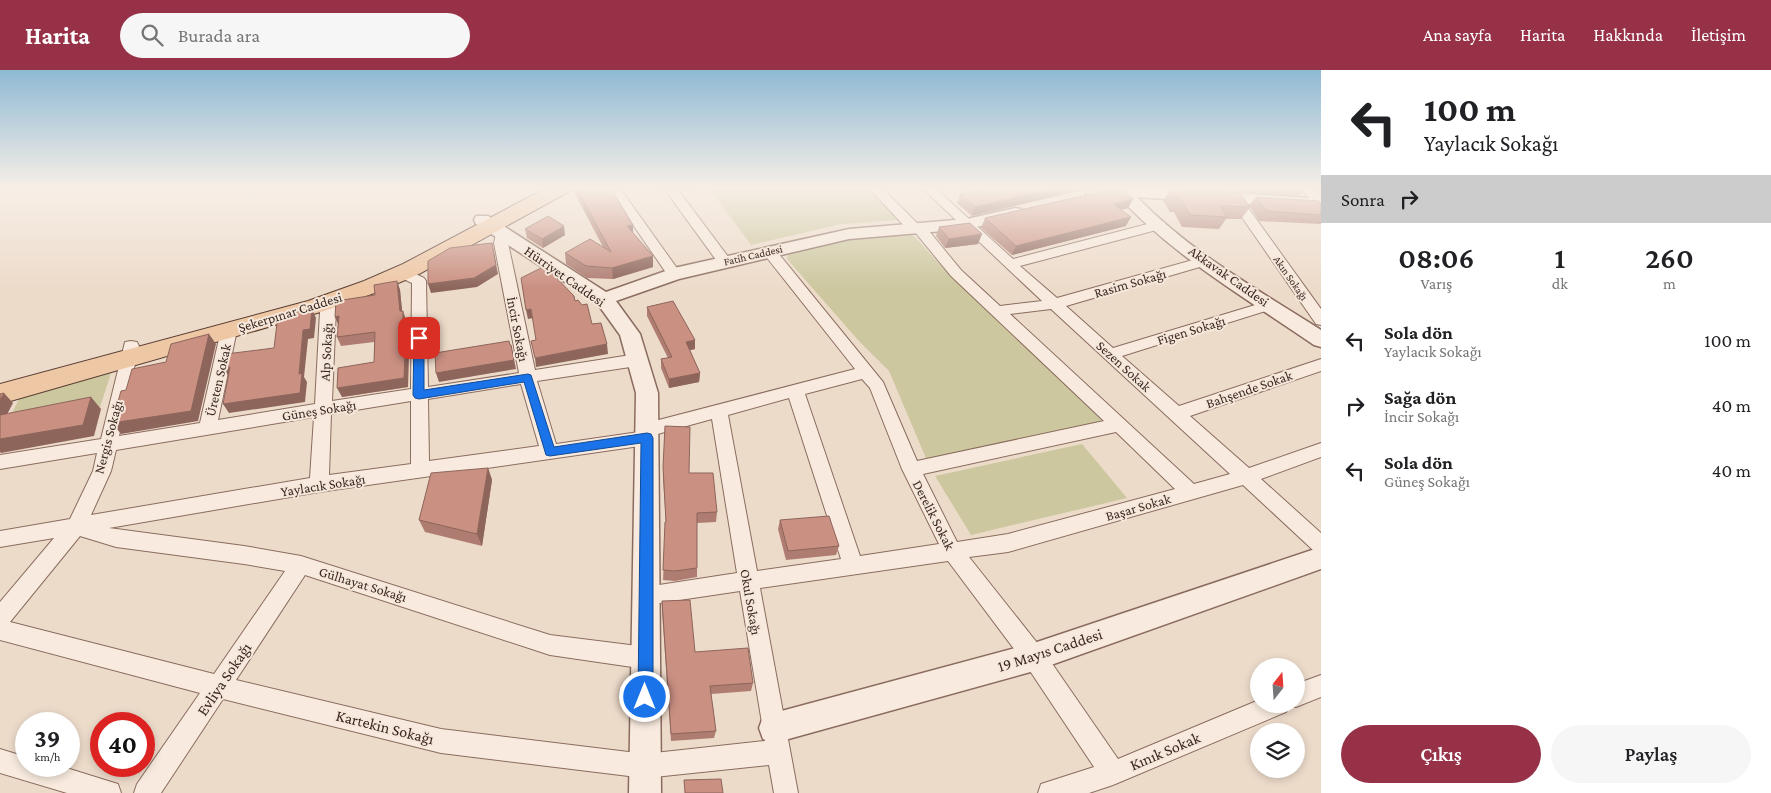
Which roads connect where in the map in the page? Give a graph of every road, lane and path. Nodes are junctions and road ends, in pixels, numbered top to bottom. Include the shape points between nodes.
1 (500, 221) edge
2 (503, 221) edge
3 (637, 221) edge
4 (694, 221) edge
5 (909, 221) edge
6 (964, 221) edge
7 (981, 221) edge
8 (1155, 221) edge
9 (1250, 221) edge
10 (967, 224) junction
11 (1159, 225) junction
12 (492, 227) junction
13 (916, 228) junction
14 (769, 252) junction
15 (724, 261) junction
16 (1205, 261) junction
17 (1010, 264) junction
18 (402, 273) junction
19 (674, 274) junction
20 (604, 299) junction
21 (1055, 304) junction
22 (1270, 305) junction
23 (316, 306) junction
24 (996, 312) junction
25 (1321, 320) edge
26 (229, 330) junction
27 (1321, 340) edge
28 (130, 352) junction
29 (1111, 354) junction
30 (637, 360) junction
31 (1321, 365) edge
32 (866, 372) junction
33 (528, 378) junction
34 (0, 382) edge
35 (795, 390) junction
36 (0, 394) edge
37 (419, 395) junction
38 (323, 409) junction
39 (719, 411) junction
40 (1176, 414) junction
41 (1118, 425) junction
42 (207, 430) junction
43 (647, 434) junction
44 (108, 446) junction
45 (1321, 450) edge
46 (550, 452) junction
47 (0, 462) edge
48 (911, 469) junction
49 (420, 471) junction
50 (1246, 477) junction
51 (320, 484) junction
52 (1192, 492) junction
53 (76, 526) junction
54 (0, 539) edge
55 (1321, 545) edge
56 (952, 551) junction
57 (1321, 558) edge
58 (301, 565) junction
59 (853, 566) junction
60 (748, 581) junction
61 (646, 596) junction
62 (0, 618) edge
63 (0, 630) edge
64 (1034, 657) junction
65 (646, 658) junction
66 (1321, 686) edge
67 (218, 687) junction
68 (1305, 692) edge
69 (1256, 713) edge
70 (776, 740) junction
71 (0, 761) edge
72 (645, 766) junction
73 (1113, 773) junction
74 (109, 793) edge
75 (146, 793) edge
76 (645, 793) edge
77 (786, 793) edge
78 (1050, 793) edge

1 - 12 main road, Şekerpınar Caddesi
2 - 12 main road, Şekerpınar Caddesi
3 - 19 street
4 - 15 street
5 - 13 street
6 - 10 street, Sezen Sokak
7 - 10 street, Fatih Caddesi
8 - 11 street, Akkavak Caddesi
9 - 25 street, Akın Sokağı
10 - 13 street, Fatih Caddesi
10 - 17 street, Sezen Sokak
11 - 16 street, Akkavak Caddesi
11 - 17 street
12 - 18 main road, Şekerpınar Caddesi
12 - 20 street, Hürriyet Caddesi
12 - 28 main road, Şekerpınar Caddesi via 346,287
12 - 33 street, İncir Sokağı via 501,243
13 - 14 street, Fatih Caddesi via 849,234
13 - 24 street
14 - 15 street, Fatih Caddesi
14 - 32 street, Derelik Sokak
15 - 19 street, Fatih Caddesi
16 - 21 street, Rasim Sokağı
16 - 22 street, Akkavak Caddesi
17 - 21 street, Sezen Sokak
18 - 23 main road, Şekerpınar Caddesi
18 - 37 street via 419,281
19 - 20 street, Fatih Caddesi
20 - 30 street, Hürriyet Caddesi via 630,334
21 - 24 street, Rasim Sokağı
21 - 29 street, Sezen Sokak
22 - 27 street, Akkavak Caddesi
22 - 29 street, Figen Sokağı
23 - 26 main road, Şekerpınar Caddesi
23 - 38 street, Alp Sokağı via 328,308
24 - 41 street
26 - 28 main road, Şekerpınar Caddesi
26 - 42 street, Üreten Sokak
28 - 34 main road, Şekerpınar Caddesi
28 - 36 main road, Şekerpınar Caddesi
28 - 44 street, Nergis Sokağı
29 - 40 street, Sezen Sokak
30 - 33 street, Güneş Sokağı
30 - 43 street, Hürriyet Caddesi via 647,394
31 - 40 street, Bahşende Sokak
32 - 35 street, Yaylacık Sokağı
32 - 48 street, Derelik Sokak via 877,386
33 - 37 street, Güneş Sokağı
33 - 46 street, İncir Sokağı
35 - 39 street, Yaylacık Sokağı
35 - 59 street
37 - 38 street, Güneş Sokağı
37 - 49 street
38 - 42 street, Güneş Sokağı
38 - 51 street
39 - 43 street, Yaylacık Sokağı
39 - 60 street, Okul Sokağı
40 - 50 street, Sezen Sokak
41 - 48 street
41 - 52 street
42 - 44 street, Güneş Sokağı
43 - 46 street, Yaylacık Sokağı
43 - 61 street, Hürriyet Caddesi
44 - 47 street, Güneş Sokağı
44 - 53 street, Nergis Sokağı via 102,471
45 - 50 street, Başar Sokak
46 - 49 street, Yaylacık Sokağı
48 - 56 street, Derelik Sokak
49 - 51 street, Yaylacık Sokağı
50 - 52 street, Başar Sokak
50 - 55 street, Sezen Sokak
51 - 53 street, Yaylacık Sokağı
52 - 56 street, Başar Sokak via 1008,543
53 - 54 street, Yaylacık Sokağı
53 - 58 street, Gülhayat Sokağı via 116,539
53 - 62 street, Nergis Sokağı
56 - 59 street, Başar Sokak
56 - 64 street, Derelik Sokak
57 - 64 street, 19 Mayıs Caddesi
58 - 65 street, Gülhayat Sokağı via 550,645
58 - 67 street, Evliya Sokağı
59 - 60 street, Başar Sokak
60 - 61 street, Başar Sokak
60 - 70 street, Okul Sokağı
61 - 65 street, Hürriyet Caddesi
63 - 67 street, Kartekin Sokağı
64 - 70 street, 19 Mayıs Caddesi
64 - 73 street, Derelik Sokak
65 - 72 street, Hürriyet Caddesi
66 - 68 street
67 - 72 street, Kartekin Sokağı via 441,740
67 - 75 street, Evliya Sokağı
69 - 73 street, Kınık Sokak
70 - 72 street, Kartekin Sokağı
70 - 77 street, Okul Sokağı
71 - 74 street
72 - 76 street, Hürriyet Caddesi
73 - 78 street, Kınık Sokak

